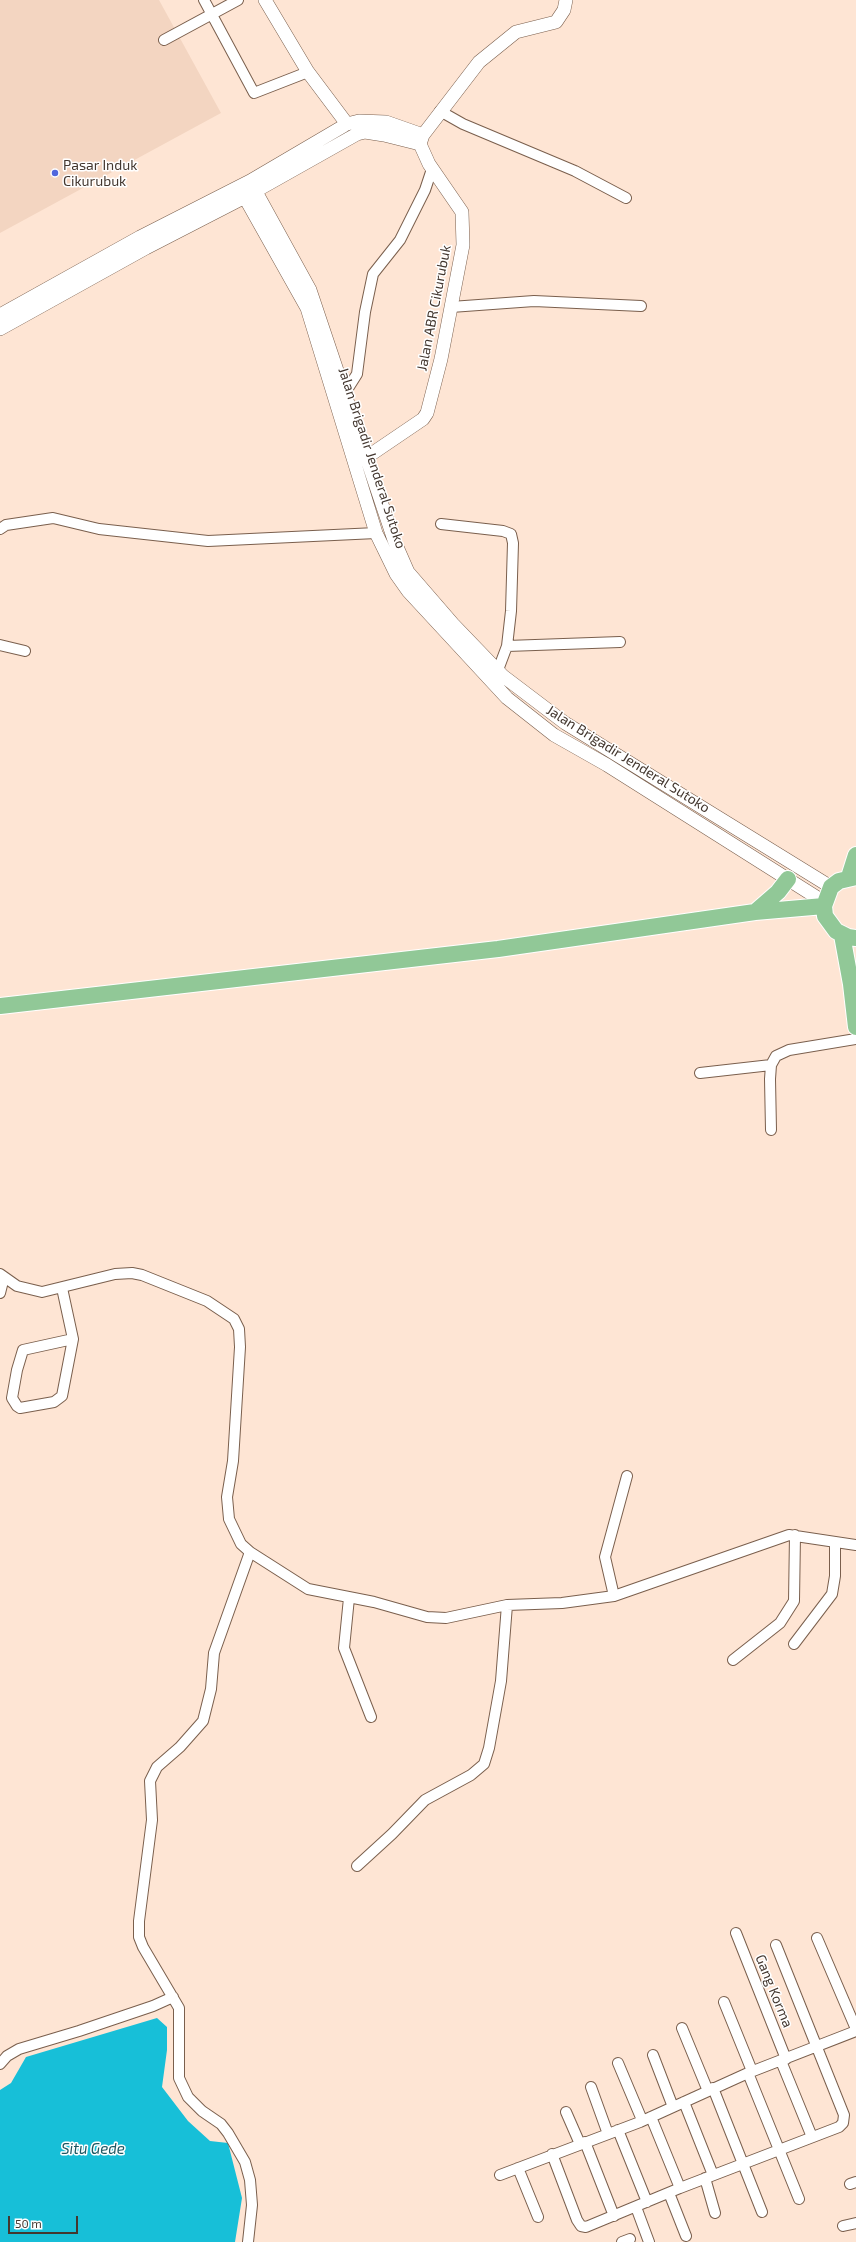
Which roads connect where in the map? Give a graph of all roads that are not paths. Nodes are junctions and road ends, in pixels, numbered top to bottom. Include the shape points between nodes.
1 (204, 0) edge
2 (238, 0) edge
3 (265, 0) edge
4 (566, 0) edge
5 (212, 14) junction
6 (164, 40) dead end
7 (308, 72) junction
8 (440, 111) junction
9 (347, 124) junction
10 (421, 139) junction
11 (432, 169) junction
12 (248, 189) junction
13 (626, 198) dead end
14 (641, 306) dead end
15 (451, 307) junction
16 (0, 315) edge
17 (0, 329) edge
18 (345, 393) junction
19 (345, 408) junction
20 (367, 457) junction
21 (441, 524) dead end
22 (0, 529) edge
23 (376, 533) junction
24 (449, 628) junction
25 (620, 642) dead end
26 (0, 645) edge
27 (508, 646) junction
28 (25, 651) dead end
29 (498, 670) junction
30 (565, 723) junction
31 (554, 735) junction
32 (856, 855) edge
33 (852, 877) edge
34 (788, 879) junction
35 (831, 887) junction
36 (824, 904) junction
37 (791, 910) junction
38 (756, 912) junction
39 (843, 933) edge
40 (854, 977) edge
41 (0, 1006) edge
42 (856, 1027) edge
43 (856, 1039) edge
44 (771, 1065) junction
45 (700, 1073) dead end
46 (771, 1130) dead end
47 (2, 1276) edge
48 (62, 1288) junction
49 (0, 1293) edge
50 (73, 1339) junction
51 (627, 1476) dead end
52 (795, 1535) junction
53 (835, 1543) junction
54 (856, 1545) edge
55 (250, 1552) junction
56 (614, 1596) junction
57 (349, 1598) junction
58 (507, 1605) junction
59 (794, 1644) dead end
60 (732, 1660) dead end
61 (371, 1717) dead end
62 (358, 1866) dead end
63 (736, 1933) dead end
64 (817, 1938) dead end
65 (776, 1945) dead end
66 (173, 1997) junction
67 (724, 2002) dead end
68 (682, 2028) dead end
69 (855, 2033) edge
70 (816, 2047) junction
71 (653, 2055) dead end
72 (784, 2060) junction
73 (618, 2063) dead end
74 (0, 2064) edge
75 (750, 2072) junction
76 (591, 2087) dead end
77 (711, 2090) junction
78 (684, 2102) junction
79 (673, 2107) junction
80 (566, 2112) dead end
81 (647, 2118) junction
82 (618, 2130) junction
83 (608, 2134) junction
84 (812, 2138) junction
85 (582, 2143) junction
86 (779, 2150) junction
87 (552, 2154) junction
88 (742, 2165) junction
89 (518, 2168) junction
90 (500, 2175) dead end
91 (709, 2177) junction
92 (680, 2188) junction
93 (668, 2193) junction
94 (799, 2199) dead end
95 (647, 2202) junction
96 (636, 2207) junction
97 (762, 2212) dead end
98 (715, 2213) dead end
99 (614, 2216) junction
100 (538, 2217) dead end
101 (856, 2223) edge
102 (843, 2226) dead end
103 (686, 2236) dead end
104 (248, 2242) edge
105 (649, 2242) edge

1 - 5 street
2 - 5 street
3 - 7 street
4 - 8 street via 564,10 556,22 516,32 479,62
5 - 6 street
5 - 7 street via 254,93
7 - 9 street
8 - 10 street
8 - 13 street via 463,124 575,171
9 - 10 street via 359,121 386,122
9 - 12 street
10 - 11 street, Jalan ABR Cikurubuk
10 - 12 street via 357,134
11 - 15 street, Jalan ABR Cikurubuk via 462,212 463,245
11 - 18 street via 425,190 400,240 373,274 357,374
12 - 16 street via 140,237
12 - 17 street
12 - 18 street via 310,290
12 - 19 street, Jalan Brigadir Jenderal Sutoko via 307,308
14 - 15 street via 534,301
15 - 20 street, Jalan ABR Cikurubuk via 427,413 423,419
18 - 19 street
19 - 20 street
19 - 23 street, Jalan Brigadir Jenderal Sutoko
20 - 24 street via 394,540 408,572
21 - 27 street via 511,534 511,611
22 - 23 street via 6,525 53,518 99,529 208,541
23 - 24 street, Jalan Brigadir Jenderal Sutoko via 396,574
24 - 29 street
24 - 31 street, Jalan Brigadir Jenderal Sutoko via 507,698
25 - 27 street
26 - 28 street
27 - 29 street
29 - 30 street
30 - 31 street
30 - 35 street
31 - 34 street, Jalan Brigadir Jenderal Sutoko via 608,765
32 - 33 main road
33 - 35 main road
34 - 36 street, Jalan Brigadir Jenderal Sutoko
34 - 38 main road
35 - 36 main road
36 - 37 main road
36 - 39 main road via 825,916
37 - 38 main road
37 - 39 main road
38 - 41 main road via 498,949
39 - 40 main road
40 - 42 main road
43 - 44 street via 789,1050 776,1056
44 - 45 street
44 - 46 street
47 - 48 street via 29,1290 42,1292
47 - 49 street
48 - 50 street
48 - 55 street via 115,1274 137,1274 207,1301 234,1319 239,1329 240,1347 233,1461 227,1497 233,1530 241,1544
50 - 50 street via 62,1396 54,1402 20,1408 17,1406 12,1398 22,1350
51 - 56 street via 605,1557
52 - 53 street
52 - 56 street
52 - 60 street via 794,1601 780,1623
53 - 54 street
53 - 59 street via 832,1594
55 - 57 street via 308,1589
55 - 66 street via 214,1653 211,1689 203,1721 180,1747 157,1767 150,1781 152,1820 141,1896 139,1937
56 - 58 street via 562,1603
57 - 58 street via 437,1618
57 - 61 street via 344,1648
58 - 62 street via 501,1681 484,1764 471,1775 425,1800
63 - 72 street, Gang Korma
64 - 69 street
65 - 70 street
66 - 74 street via 79,2031 19,2049
66 - 104 street via 179,2008 180,2019 179,2078 188,2097 221,2124 245,2162 250,2180 252,2205
67 - 75 street
68 - 77 street
69 - 70 street
70 - 72 street
70 - 84 street via 844,2119 839,2127
71 - 79 street
72 - 75 street
72 - 84 street, Gang Korma
73 - 81 street
75 - 77 street
75 - 86 street
76 - 83 street
77 - 78 street
77 - 88 street
78 - 79 street
78 - 91 street
79 - 81 street
80 - 85 street
81 - 82 street
81 - 92 street
82 - 83 street
82 - 95 street
83 - 85 street
84 - 86 street
85 - 87 street
85 - 99 street
86 - 88 street
86 - 94 street
87 - 89 street
87 - 99 street via 580,2226 586,2227
88 - 91 street
88 - 97 street
89 - 90 street
89 - 100 street
91 - 92 street
91 - 98 street
92 - 93 street
93 - 95 street
93 - 103 street
95 - 96 street
96 - 99 street
96 - 105 street
101 - 102 street

